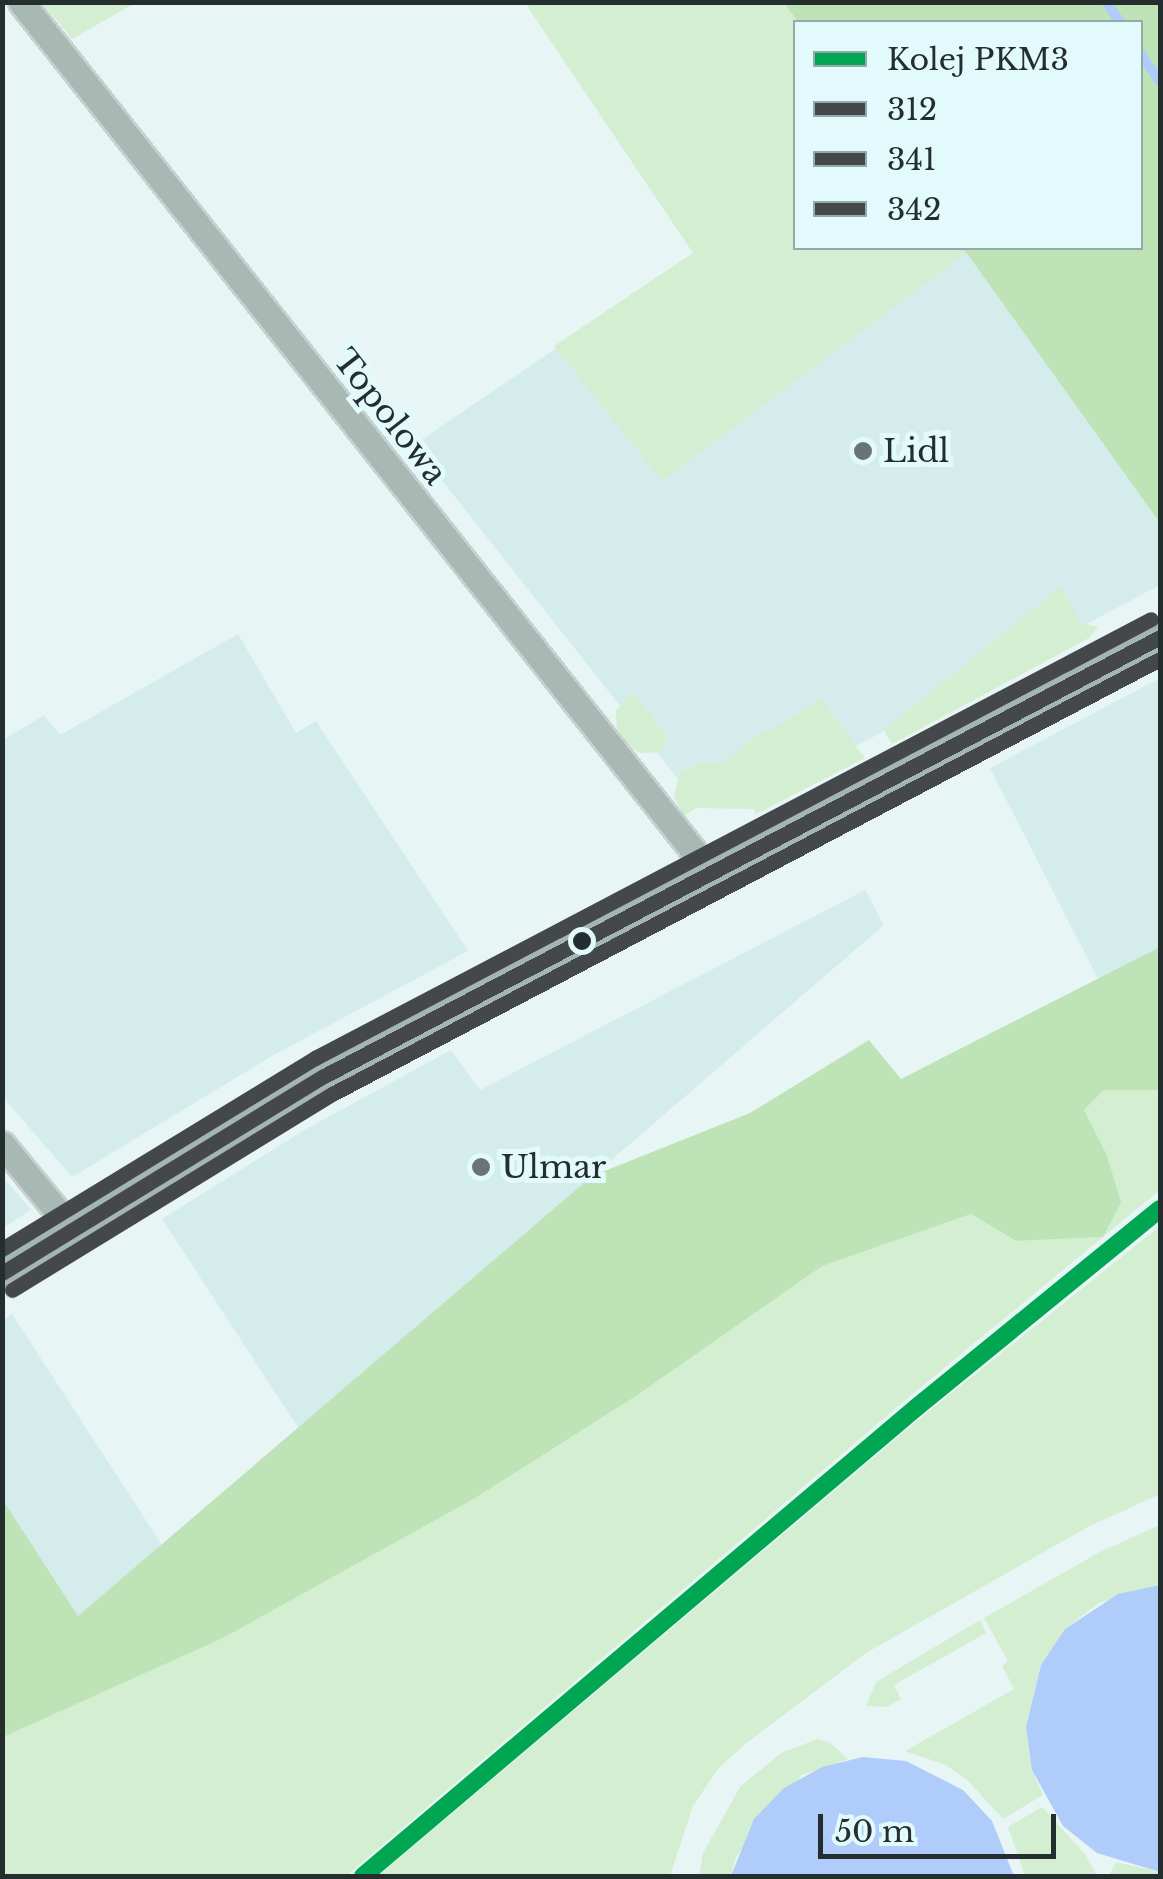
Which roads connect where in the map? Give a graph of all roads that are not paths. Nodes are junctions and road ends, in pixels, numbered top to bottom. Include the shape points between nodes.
1 (20, 2) edge
2 (1160, 637) edge
3 (710, 872) junction
4 (2, 1144) edge
5 (71, 1228) junction
6 (2, 1273) edge

1 - 3 street, Topolowa
2 - 3 main road
3 - 5 main road via 324,1076
4 - 5 street
5 - 6 main road

